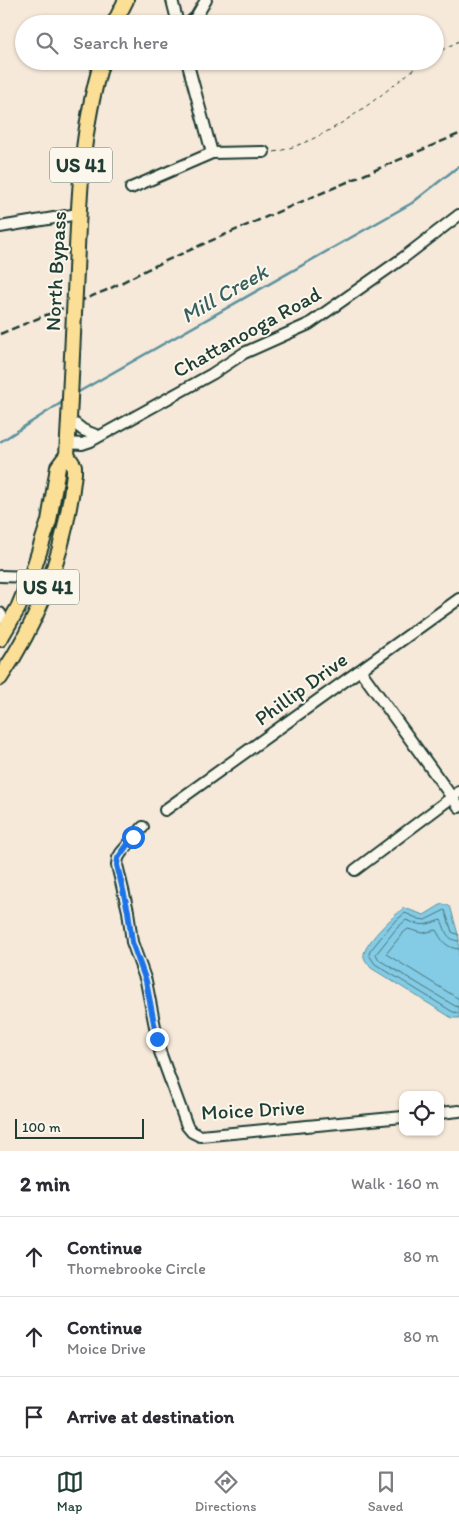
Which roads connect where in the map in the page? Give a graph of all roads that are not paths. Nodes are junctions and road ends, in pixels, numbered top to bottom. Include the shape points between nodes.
1 (126, 0) edge
2 (172, 0) edge
3 (206, 0) edge
4 (118, 15) edge
5 (176, 15) edge
6 (197, 15) edge
7 (100, 70) edge
8 (189, 70) edge
9 (264, 152) road end
10 (212, 153) junction
11 (131, 188) dead end
12 (78, 214) junction
13 (459, 215) edge
14 (0, 227) edge
15 (69, 419) junction
16 (98, 436) junction
17 (67, 449) junction
18 (0, 576) edge
19 (31, 577) junction
20 (459, 599) edge
21 (0, 613) edge
22 (8, 626) junction
23 (0, 639) edge
24 (360, 670) junction
25 (0, 678) edge
26 (455, 794) edge
27 (459, 807) edge
28 (165, 810) dead end
29 (143, 827) dead end
30 (355, 870) dead end
31 (459, 1111) edge
32 (444, 1113) edge
33 (399, 1116) edge

1 - 4 highway
2 - 5 street
3 - 6 street
7 - 12 highway, North Bypass / US 41 via 89,111
8 - 10 street
9 - 10 street
10 - 11 street
12 - 14 street
12 - 15 highway, North Bypass / US 41, bridge
13 - 16 street, Chattanooga Road via 310,324 244,353
15 - 16 street
15 - 17 highway, North Bypass / US 41
16 - 17 street, Chattanooga Road
17 - 19 highway, US 41 via 58,467 49,521
17 - 25 highway, US 41 via 74,473 60,551 35,617
18 - 19 street
19 - 22 highway, US 41
20 - 24 street, Phillip Drive
21 - 22 street
22 - 23 highway, US 41
24 - 26 street
24 - 28 street, Phillip Drive
26 - 27 street
26 - 30 street
29 - 33 street, Moice Drive via 118,858 118,872 160,1052 192,1132 200,1136
31 - 32 street

